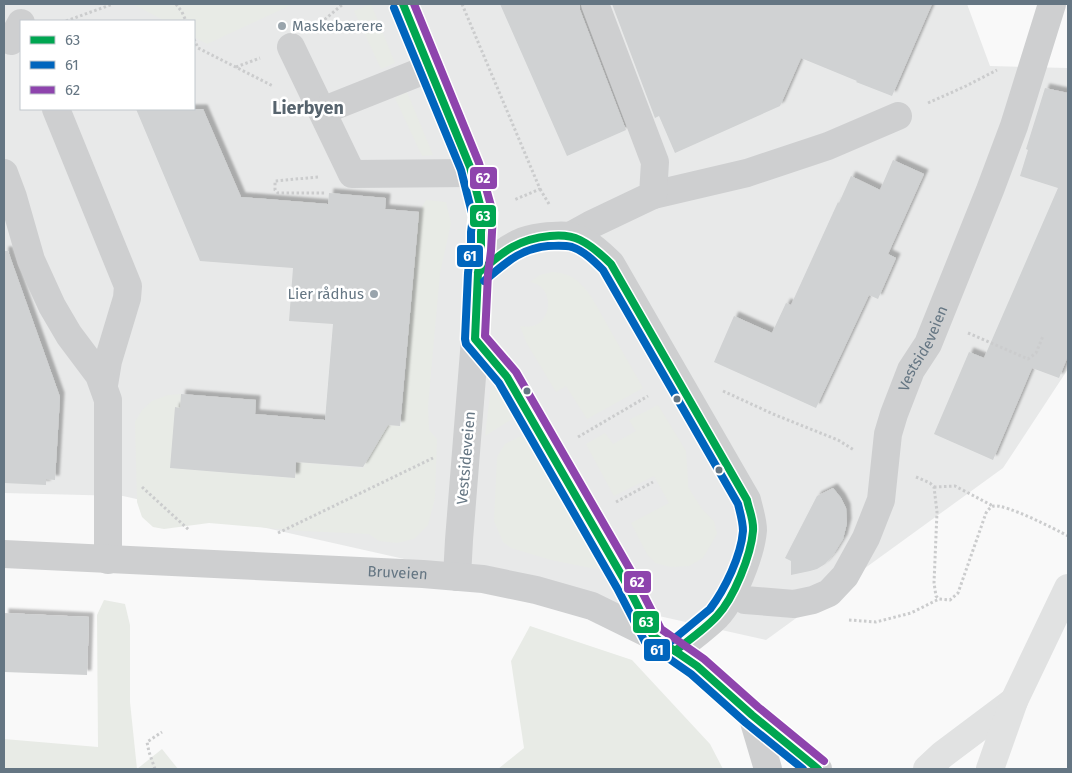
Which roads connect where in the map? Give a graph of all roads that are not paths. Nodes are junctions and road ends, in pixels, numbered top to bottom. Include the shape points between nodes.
1 (32, 4) edge
2 (403, 4) edge
3 (595, 4) edge
4 (1052, 4) edge
5 (24, 20) edge
6 (291, 47) dead end
7 (430, 68) junction
8 (56, 110) edge
9 (322, 111) junction
10 (898, 116) road end
11 (4, 173) edge
12 (472, 173) junction
13 (653, 195) junction
14 (570, 236) junction
15 (478, 273) junction
16 (475, 339) junction
17 (104, 385) junction
18 (4, 554) edge
19 (108, 560) junction
20 (457, 577) junction
21 (1068, 588) edge
22 (732, 592) junction
23 (664, 644) junction
24 (1014, 701) junction
25 (752, 716) junction
26 (768, 769) edge
27 (818, 769) edge
28 (927, 769) edge
29 (990, 769) edge

1 - 5 street
2 - 7 street, Vestsideveien
3 - 13 street via 655,162
4 - 22 street, Vestsideveien via 1014,126 990,190 928,344 912,370 894,414 888,434 881,500 866,538 845,576 829,593 813,600 794,604 745,600
6 - 9 street
7 - 9 street
7 - 12 street, Vestsideveien
8 - 17 street via 128,286
9 - 12 street via 352,174
10 - 13 street via 828,146 747,173
11 - 17 street via 31,260 52,306
12 - 15 street, Vestsideveien via 483,216
13 - 14 street
14 - 15 street via 551,236 518,243
14 - 22 street via 589,245 611,264 747,500 753,529 740,577
15 - 16 street, Vestsideveien
16 - 20 street, Vestsideveien
16 - 23 street via 507,377
17 - 19 street via 108,400
18 - 19 street, Bruveien
19 - 20 street, Bruveien
20 - 23 street, Bruveien via 483,579 571,599 592,606
21 - 24 main road
22 - 23 street via 716,616
23 - 25 street, Bruveien via 697,666
24 - 28 main road
24 - 29 main road
25 - 26 street
25 - 27 street, Bruveien

